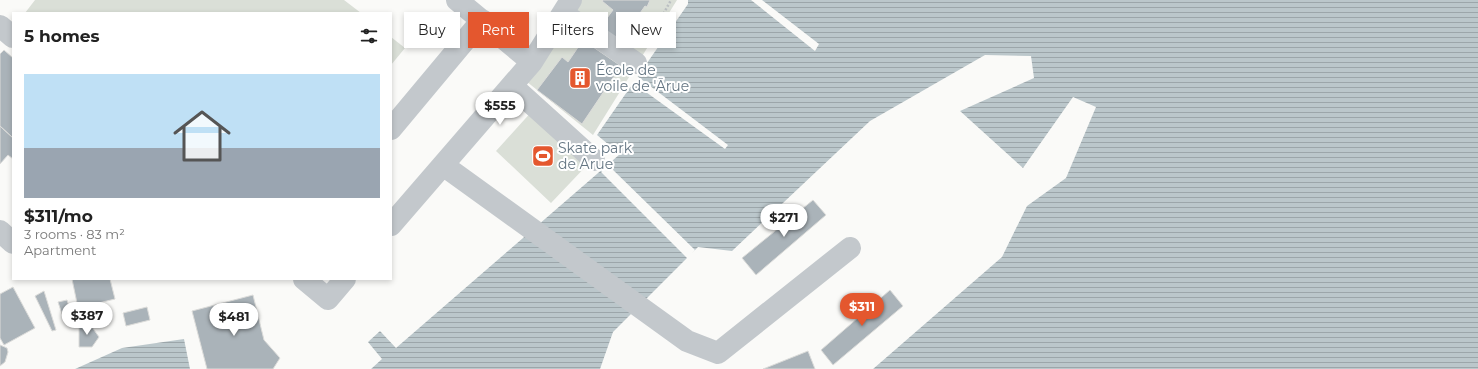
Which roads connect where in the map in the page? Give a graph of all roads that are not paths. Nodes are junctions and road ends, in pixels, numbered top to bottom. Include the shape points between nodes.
1 (457, 0) edge
2 (568, 7) edge
3 (472, 12) edge
4 (0, 26) edge
5 (12, 36) edge
6 (468, 37) edge
7 (515, 48) edge
8 (532, 62) junction
9 (636, 63) road end
10 (512, 86) junction
11 (392, 128) edge
12 (594, 160) dead end
13 (442, 165) junction
14 (392, 224) edge
15 (0, 231) edge
16 (12, 242) edge
17 (850, 248) dead end
18 (305, 280) edge
19 (343, 280) edge

1 - 3 street
2 - 8 street
2 - 9 street
4 - 5 street
6 - 11 street
7 - 8 street
8 - 10 street
10 - 12 street
10 - 13 street
13 - 14 street
13 - 17 street via 687,341 718,354
15 - 16 street
18 - 19 street via 328,298

